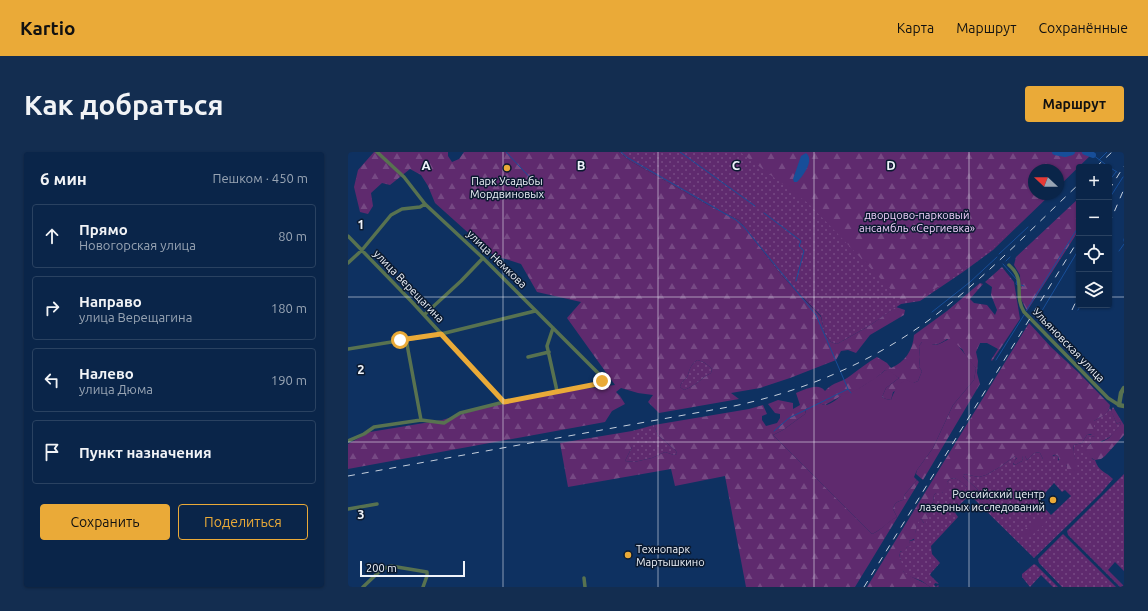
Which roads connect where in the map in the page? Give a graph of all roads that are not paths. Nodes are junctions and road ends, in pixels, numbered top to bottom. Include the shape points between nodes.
1 (377, 152) edge
2 (425, 204) junction
3 (348, 236) edge
4 (362, 250) junction
5 (483, 258) junction
6 (348, 263) edge
7 (1009, 265) dead end
8 (535, 310) junction
9 (424, 314) junction
10 (553, 328) junction
11 (441, 334) junction
12 (406, 339) junction
13 (348, 348) edge
14 (549, 352) junction
15 (528, 357) dead end
16 (1124, 388) edge
17 (557, 391) junction
18 (504, 402) junction
19 (1121, 406) edge
20 (421, 420) junction
21 (348, 441) edge
22 (377, 504) dead end
23 (348, 509) edge
24 (584, 578) dead end
25 (363, 587) edge
26 (423, 587) edge
27 (585, 587) edge

1 - 2 street, улица Немкова via 404,177
2 - 4 street via 402,209 391,215
2 - 5 street, улица Немкова
3 - 4 street, улица Верещагина
4 - 6 street
4 - 9 street, улица Верещагина
5 - 8 street, улица Немкова
5 - 9 street
7 - 19 street, Ульяновская улица via 1018,276 1019,298 1024,312 1108,398
8 - 10 street, улица Немкова
8 - 11 street
9 - 11 street, улица Верещагина
10 - 14 street via 547,346
10 - 17 street, улица Немкова via 600,375 602,381
11 - 12 street
11 - 18 street, улица Верещагина
12 - 13 street
12 - 20 street
14 - 15 street
14 - 17 street
16 - 19 street via 1121,393
17 - 18 street
18 - 20 street via 460,413 444,423
20 - 21 street via 374,427
22 - 23 street
24 - 27 street
25 - 26 street via 382,569 391,566 426,572

